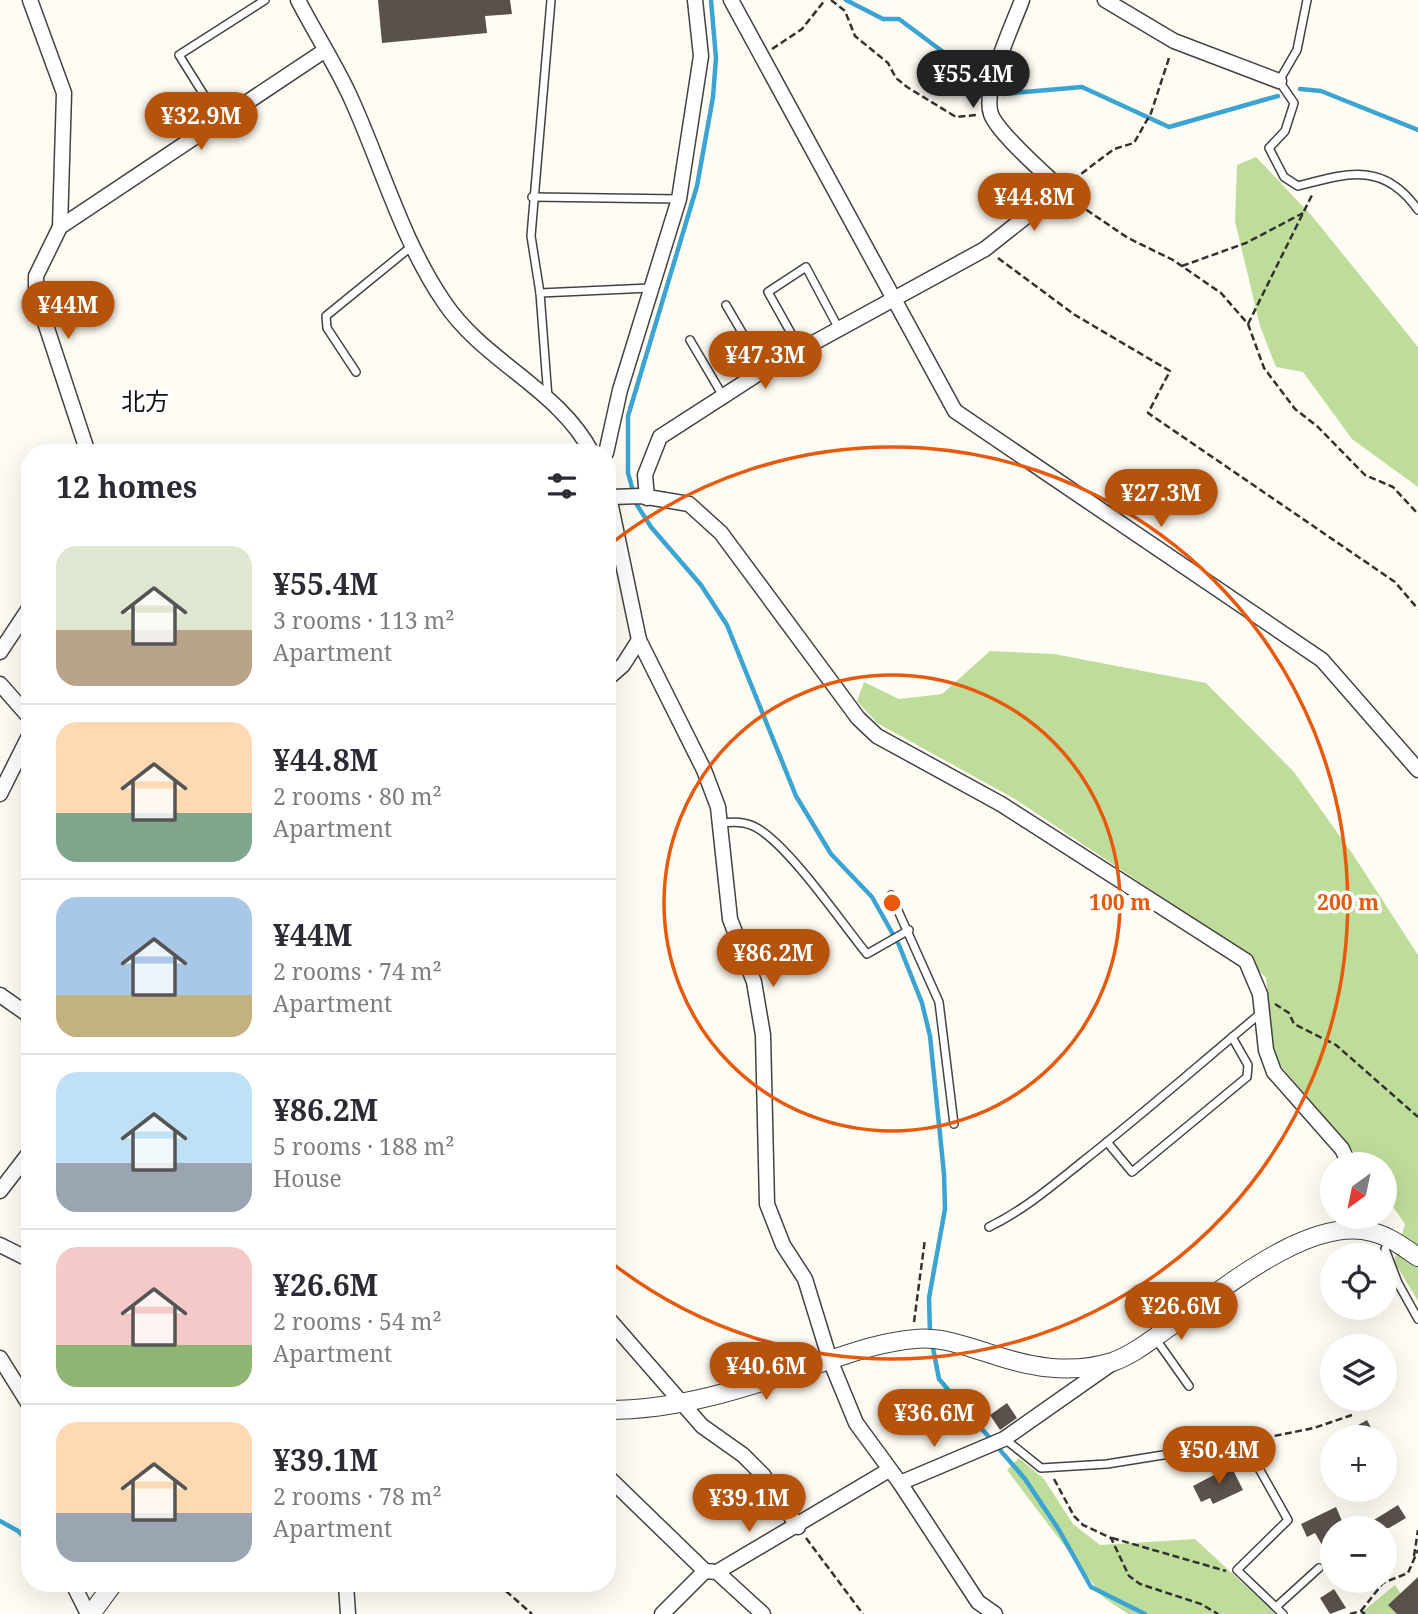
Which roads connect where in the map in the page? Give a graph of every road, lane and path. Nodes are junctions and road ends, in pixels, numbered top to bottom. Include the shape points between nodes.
1 (30, 0) edge
2 (265, 0) edge
3 (298, 0) edge
4 (551, 0) edge
5 (695, 0) edge
6 (731, 0) edge
7 (824, 0) edge
8 (831, 0) edge
9 (1022, 0) edge
10 (1105, 0) edge
11 (1307, 0) edge
12 (1174, 41) junction
13 (324, 51) junction
14 (761, 56) junction
15 (1279, 81) junction
16 (990, 114) junction
17 (219, 119) junction
18 (1318, 181) junction
19 (1060, 189) junction
20 (532, 197) junction
21 (679, 199) junction
22 (1418, 210) edge
23 (1303, 212) junction
24 (60, 227) junction
25 (412, 246) junction
26 (985, 249) junction
27 (1182, 265) junction
28 (650, 288) junction
29 (540, 293) junction
30 (893, 297) junction
31 (726, 305) dead end
32 (1248, 324) junction
33 (840, 330) junction
34 (690, 340) dead end
35 (801, 351) junction
36 (764, 370) junction
37 (356, 372) dead end
38 (723, 397) junction
39 (548, 399) junction
40 (85, 444) edge
41 (587, 444) edge
42 (607, 444) edge
43 (616, 493) edge
44 (644, 497) junction
45 (616, 505) edge
46 (1418, 514) edge
47 (1418, 609) edge
48 (21, 620) edge
49 (639, 640) junction
50 (0, 652) edge
51 (616, 671) edge
52 (0, 684) edge
53 (21, 708) edge
54 (21, 752) edge
55 (1418, 769) edge
56 (0, 794) edge
57 (720, 823) junction
58 (891, 895) dead end
59 (906, 932) junction
60 (1260, 994) junction
61 (0, 995) edge
62 (21, 1010) edge
63 (1261, 1013) junction
64 (1232, 1037) junction
65 (1418, 1117) edge
66 (954, 1124) dead end
67 (1107, 1142) junction
68 (1343, 1152) edge
69 (21, 1164) edge
70 (0, 1191) edge
71 (989, 1227) dead end
72 (1349, 1229) edge
73 (1377, 1229) edge
74 (925, 1239) dead end
75 (1390, 1239) junction
76 (0, 1245) edge
77 (21, 1256) edge
78 (1418, 1257) edge
79 (1418, 1320) edge
80 (616, 1327) edge
81 (1154, 1338) junction
82 (915, 1339) junction
83 (0, 1358) edge
84 (830, 1360) junction
85 (1115, 1361) junction
86 (1189, 1386) dead end
87 (21, 1392) edge
88 (683, 1404) junction
89 (616, 1409) edge
90 (1352, 1415) dead end
91 (994, 1442) junction
92 (1244, 1442) junction
93 (1041, 1468) junction
94 (889, 1470) junction
95 (900, 1483) junction
96 (616, 1484) edge
97 (798, 1527) junction
98 (1418, 1530) edge
99 (1111, 1538) junction
100 (1418, 1550) edge
101 (1414, 1556) junction
102 (1319, 1568) dead end
103 (1237, 1570) junction
104 (711, 1571) junction
105 (77, 1592) edge
106 (107, 1592) edge
107 (347, 1592) edge
108 (507, 1592) edge
109 (1276, 1607) junction
110 (1361, 1611) junction
111 (89, 1614) edge
112 (348, 1614) edge
113 (532, 1614) edge
114 (662, 1614) edge
115 (763, 1614) edge
116 (863, 1614) edge
117 (995, 1614) edge
118 (1218, 1614) edge
119 (1283, 1614) edge
120 (1350, 1614) edge
121 (1365, 1614) edge

1 - 24 street via 64,93
2 - 17 lane via 179,55
3 - 13 street
4 - 20 lane
5 - 21 street via 701,56
6 - 14 street
7 - 14 path via 802,29
8 - 16 path via 845,11 855,36 907,87 956,117
9 - 16 street via 991,87
10 - 12 street
11 - 15 lane via 1297,50
12 - 15 street
12 - 19 path via 1151,113 1135,143 1114,149
13 - 17 street
13 - 25 street via 348,92
14 - 30 street
15 - 18 lane via 1294,103 1285,131 1269,148 1284,177 1298,186
16 - 19 street
17 - 24 street
18 - 22 lane via 1352,172 1387,181
18 - 23 path
19 - 26 street
19 - 27 path via 1077,206 1128,238
20 - 21 lane
20 - 29 lane via 531,236
21 - 28 street
23 - 27 path via 1245,243
23 - 32 path
24 - 40 street via 37,276 36,295
25 - 37 lane via 327,316 327,328
25 - 39 street via 444,303 484,349
26 - 30 street
26 - 47 path via 1075,315 1170,371 1148,413 1395,582
27 - 32 path via 1221,293
28 - 29 lane
28 - 42 street
29 - 39 lane
30 - 33 street
30 - 55 street via 955,411 1322,660
31 - 36 lane
32 - 46 path via 1264,368 1295,410 1365,475 1393,487
33 - 35 street
33 - 35 lane via 806,267 768,292
34 - 38 lane
35 - 36 street
36 - 38 street
38 - 44 street via 660,438 646,475
39 - 41 street via 580,430
43 - 44 street
44 - 60 street via 689,504 720,533 858,718 877,736 1001,804 1246,961
45 - 49 street
48 - 50 street
49 - 51 street
49 - 57 street via 704,770
52 - 53 street
54 - 56 street
57 - 59 lane via 742,822 777,843 867,954
57 - 84 street via 730,919 754,982 763,1035 767,1204 783,1245 805,1279
58 - 59 lane
59 - 66 lane via 939,1002
60 - 63 street
60 - 65 path via 1289,1013 1294,1024 1336,1045
61 - 62 street
63 - 64 lane
63 - 68 street via 1274,1072
64 - 67 lane
64 - 67 lane via 1248,1065 1247,1077 1237,1086 1132,1172
67 - 71 lane via 1016,1214
69 - 70 street
72 - 81 street via 1302,1241 1265,1259
73 - 75 street
74 - 82 path
75 - 78 street
75 - 79 lane via 1385,1249 1389,1265
76 - 77 street
80 - 88 street
81 - 85 street
81 - 86 lane
82 - 84 street via 883,1343
82 - 85 street via 940,1340 1048,1369 1087,1368
83 - 87 street
84 - 88 street via 732,1393
84 - 94 street via 856,1423
85 - 91 street
88 - 89 street
88 - 97 street via 702,1426 763,1475
90 - 92 path
91 - 93 lane
91 - 95 street
92 - 93 lane via 1107,1464
92 - 103 lane via 1288,1520
93 - 99 path via 1053,1478 1074,1516
94 - 95 street
94 - 97 street
95 - 117 street via 978,1602
96 - 104 street
97 - 104 street
97 - 116 path
98 - 101 path
99 - 103 path via 1223,1571
99 - 118 path via 1129,1576 1140,1584
100 - 101 path
101 - 110 path via 1408,1573 1383,1583
102 - 109 lane
103 - 109 lane
104 - 114 street
104 - 115 street
105 - 111 street
106 - 111 street
107 - 112 street
108 - 113 path
109 - 119 lane
110 - 120 path
110 - 121 path

